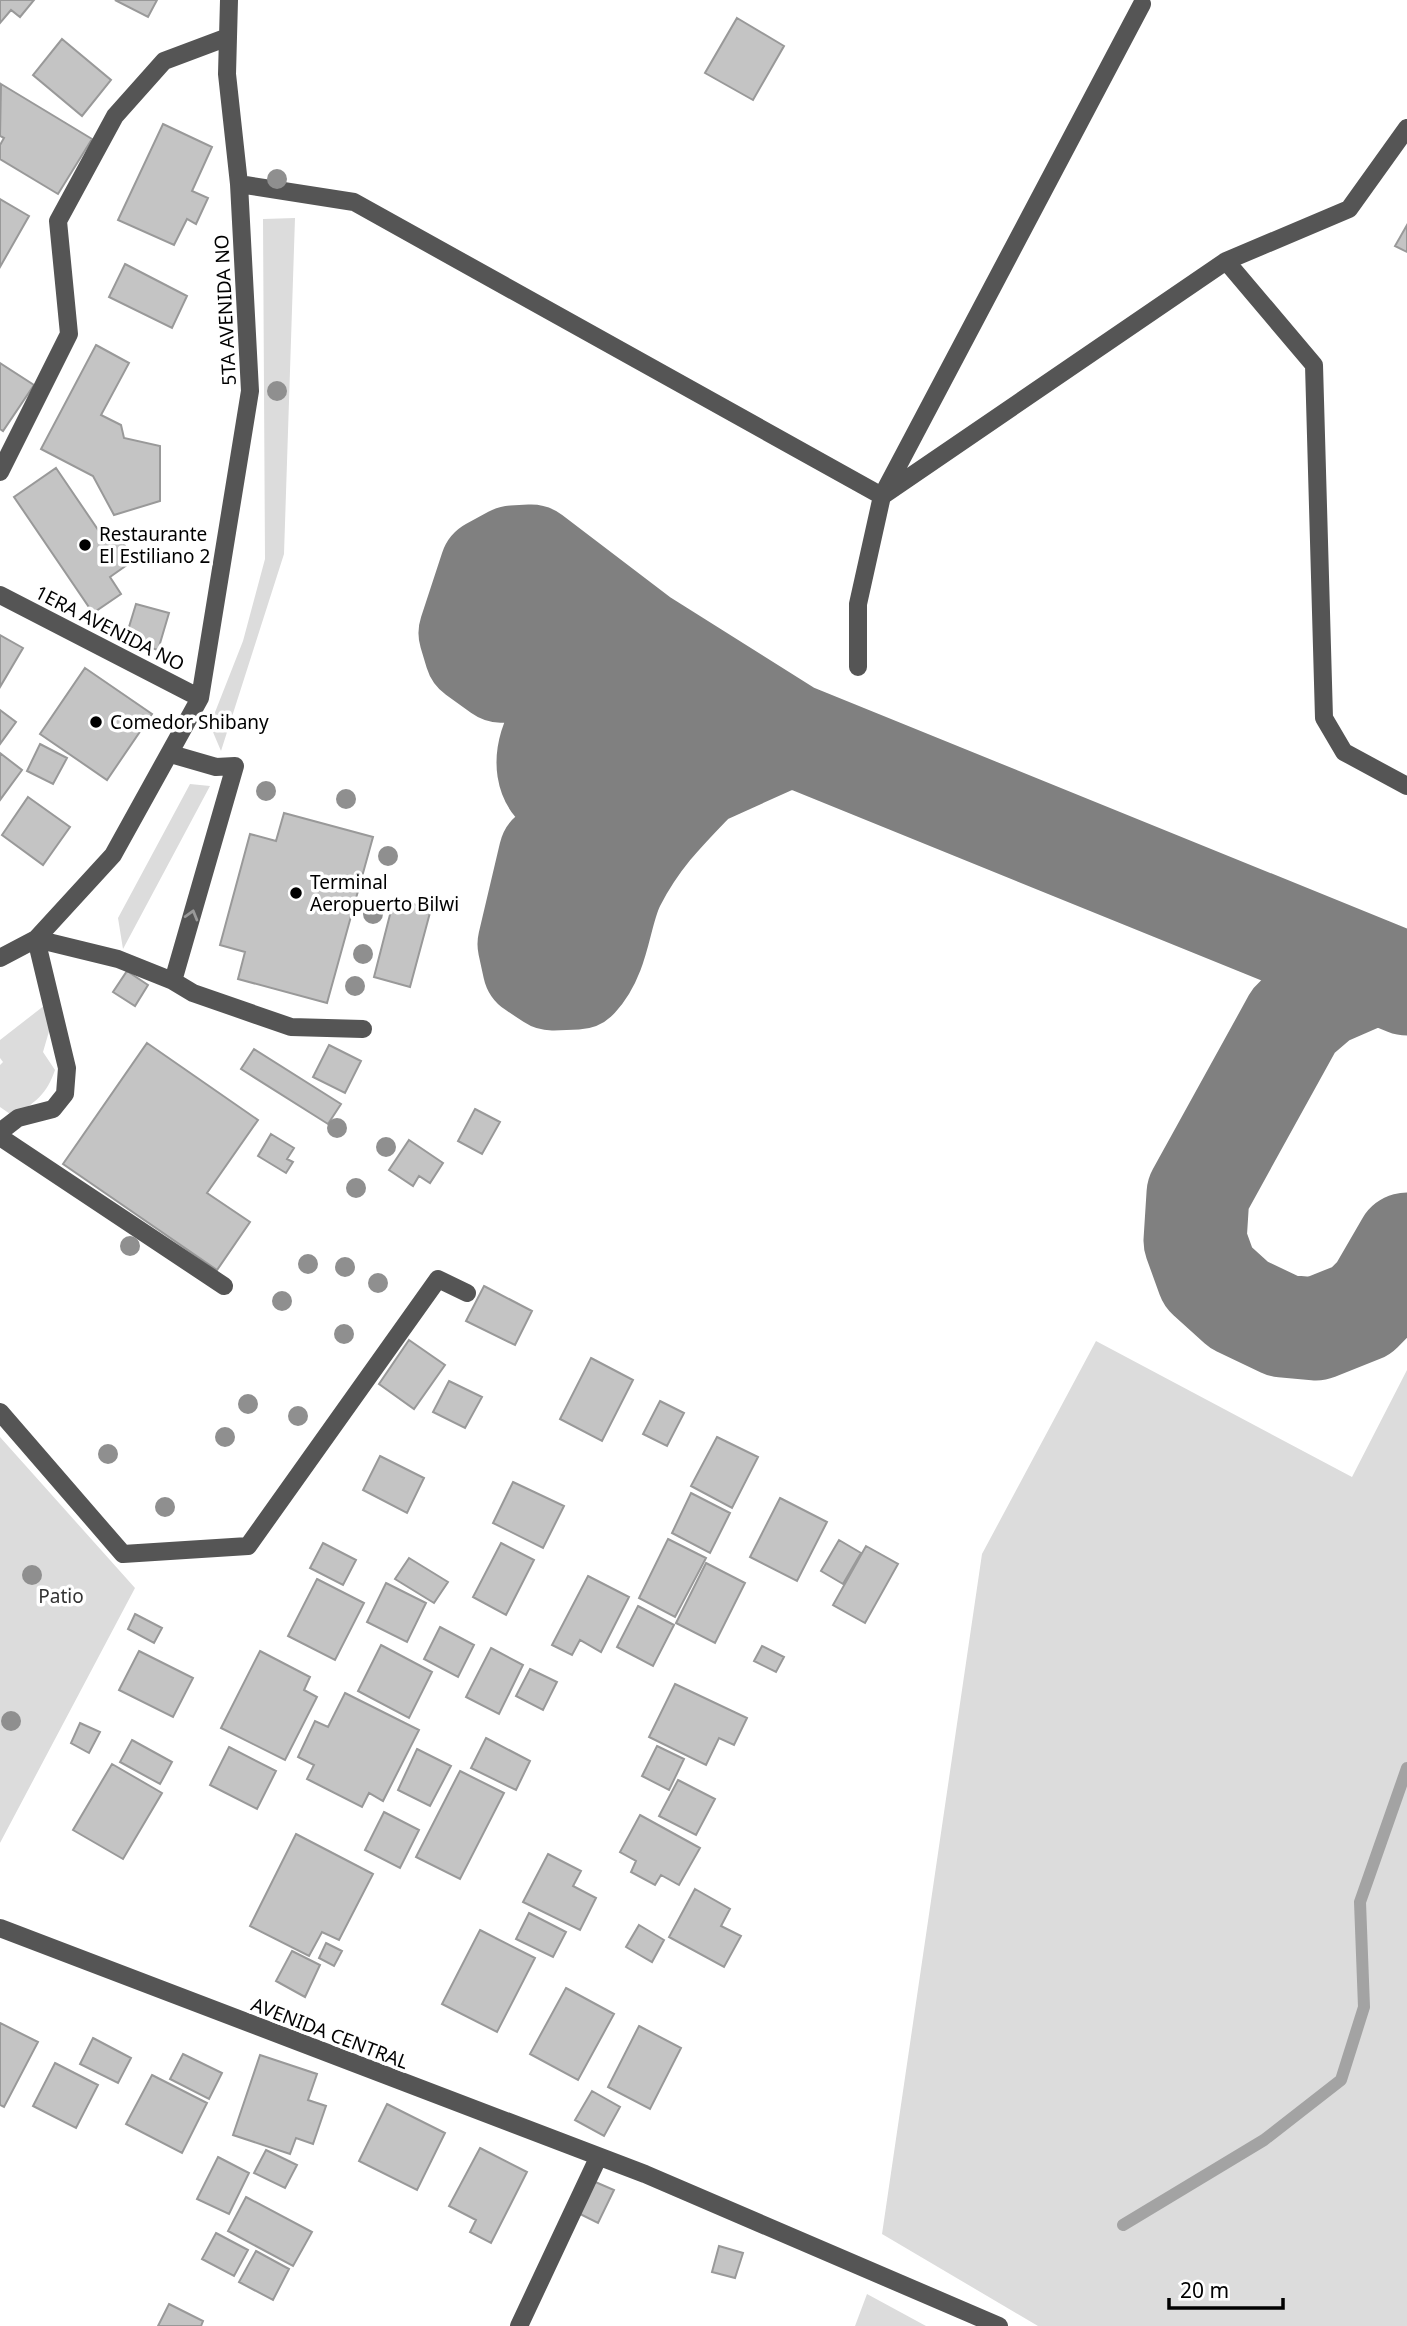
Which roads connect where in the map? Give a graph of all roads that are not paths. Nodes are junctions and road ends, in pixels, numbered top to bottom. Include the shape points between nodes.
1 (229, 0) edge
2 (1142, 4) dead end
3 (228, 37) junction
4 (1407, 128) edge
5 (239, 184) junction
6 (1226, 261) junction
7 (0, 472) edge
8 (882, 496) junction
9 (0, 595) edge
10 (858, 667) dead end
11 (200, 698) junction
12 (171, 754) junction
13 (1407, 786) edge
14 (36, 939) junction
15 (0, 958) edge
16 (173, 981) junction
17 (363, 1029) dead end
18 (0, 1134) edge
19 (224, 1286) dead end
20 (467, 1293) dead end
21 (0, 1412) edge
22 (0, 1928) edge
23 (598, 2158) junction
24 (519, 2326) edge
25 (999, 2326) edge

1 - 3 street, 5TA AVENIDA NO
2 - 8 street
3 - 5 street, 5TA AVENIDA NO
3 - 7 street via 164,61 115,116 58,221 69,334
4 - 6 street via 1349,209
5 - 8 street via 354,202
5 - 11 street, 5TA AVENIDA NO via 250,391
6 - 8 street
6 - 13 street via 1314,365 1324,718 1344,752
8 - 10 street via 858,604
9 - 11 street, 1ERA AVENIDA NO
11 - 12 street, 5TA AVENIDA NO
12 - 14 street, 5TA AVENIDA NO via 113,855
16 -> 12 street via 235,766 216,767
14 - 15 street, 5TA AVENIDA NO
14 - 16 street via 118,959
14 - 18 street via 67,1068 65,1094 53,1109 18,1118
16 - 17 street via 193,993 291,1027
18 - 19 street
20 - 21 street via 438,1279 248,1546 123,1554
22 - 23 street, AVENIDA CENTRAL
23 - 24 street
23 - 25 street, AVENIDA CENTRAL

